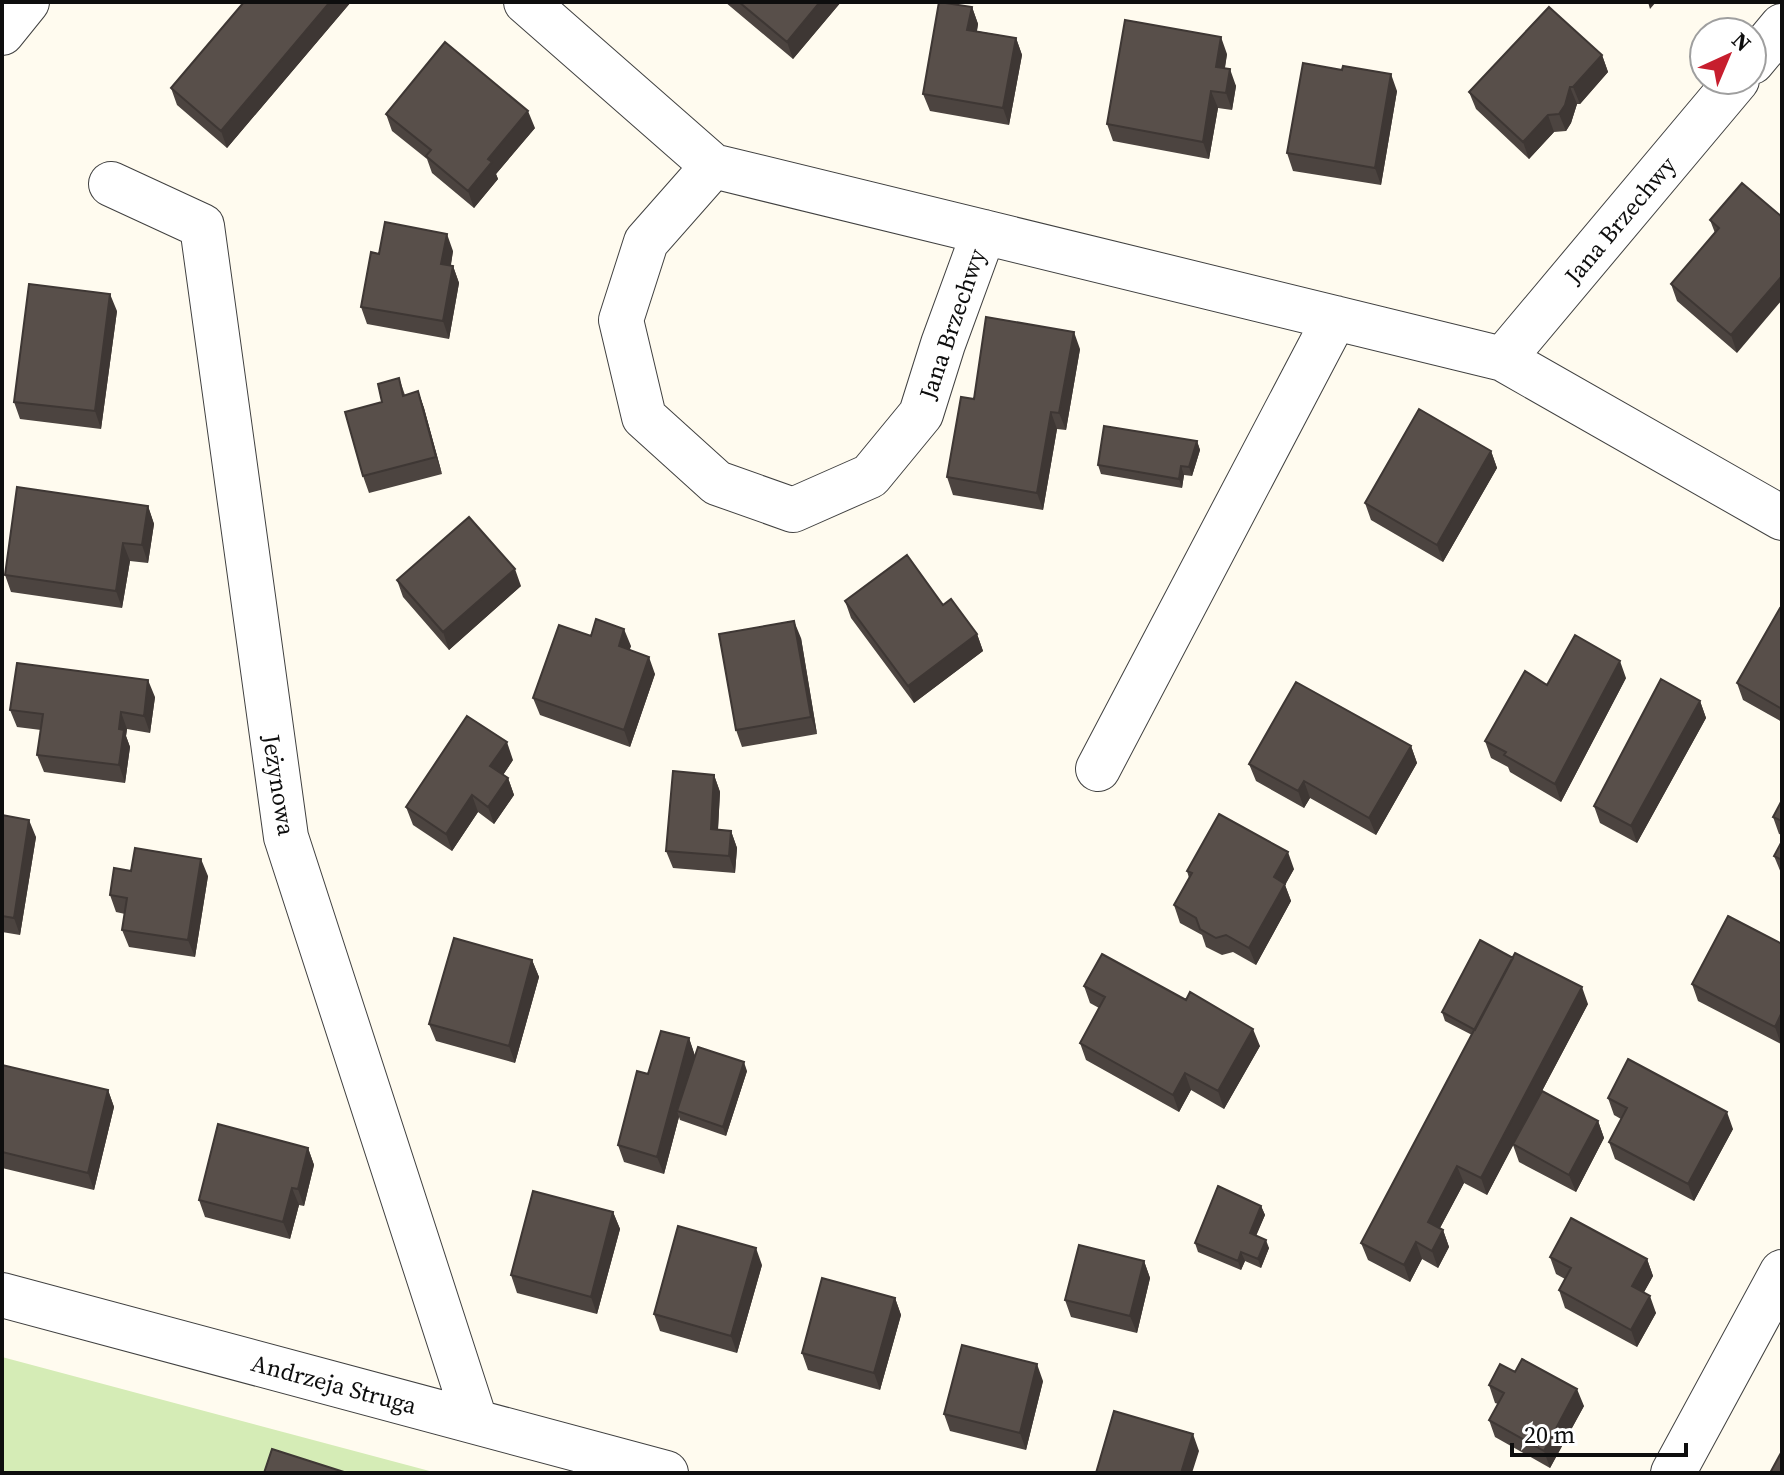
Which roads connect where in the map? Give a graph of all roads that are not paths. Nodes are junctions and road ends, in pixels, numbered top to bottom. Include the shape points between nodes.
1 (27, 2) edge
2 (526, 2) edge
3 (1782, 26) edge
4 (2, 33) edge
5 (1768, 43) edge
6 (1724, 96) edge
7 (713, 166) junction
8 (111, 184) dead end
9 (984, 232) junction
10 (1335, 318) junction
11 (1503, 359) junction
12 (1782, 518) edge
13 (1098, 769) dead end
14 (1782, 1272) edge
15 (2, 1295) edge
16 (475, 1420) junction
17 (666, 1473) edge
18 (1673, 1473) edge

1 - 4 street
2 - 7 street, Jana Brzechwy
3 - 5 street
6 - 11 street, Jana Brzechwy
7 - 9 street, Jana Brzechwy
7 - 9 street, Jana Brzechwy via 646,242 621,320 624,334 644,417 717,483 793,510 870,476 921,414
8 - 16 street, Jeżynowa via 202,226 286,837
9 - 10 street, Jana Brzechwy
10 - 11 street, Jana Brzechwy
10 - 13 street
11 - 12 street, Jana Brzechwy
14 - 18 street
15 - 16 street, Andrzeja Struga
16 - 17 street, Andrzeja Struga

